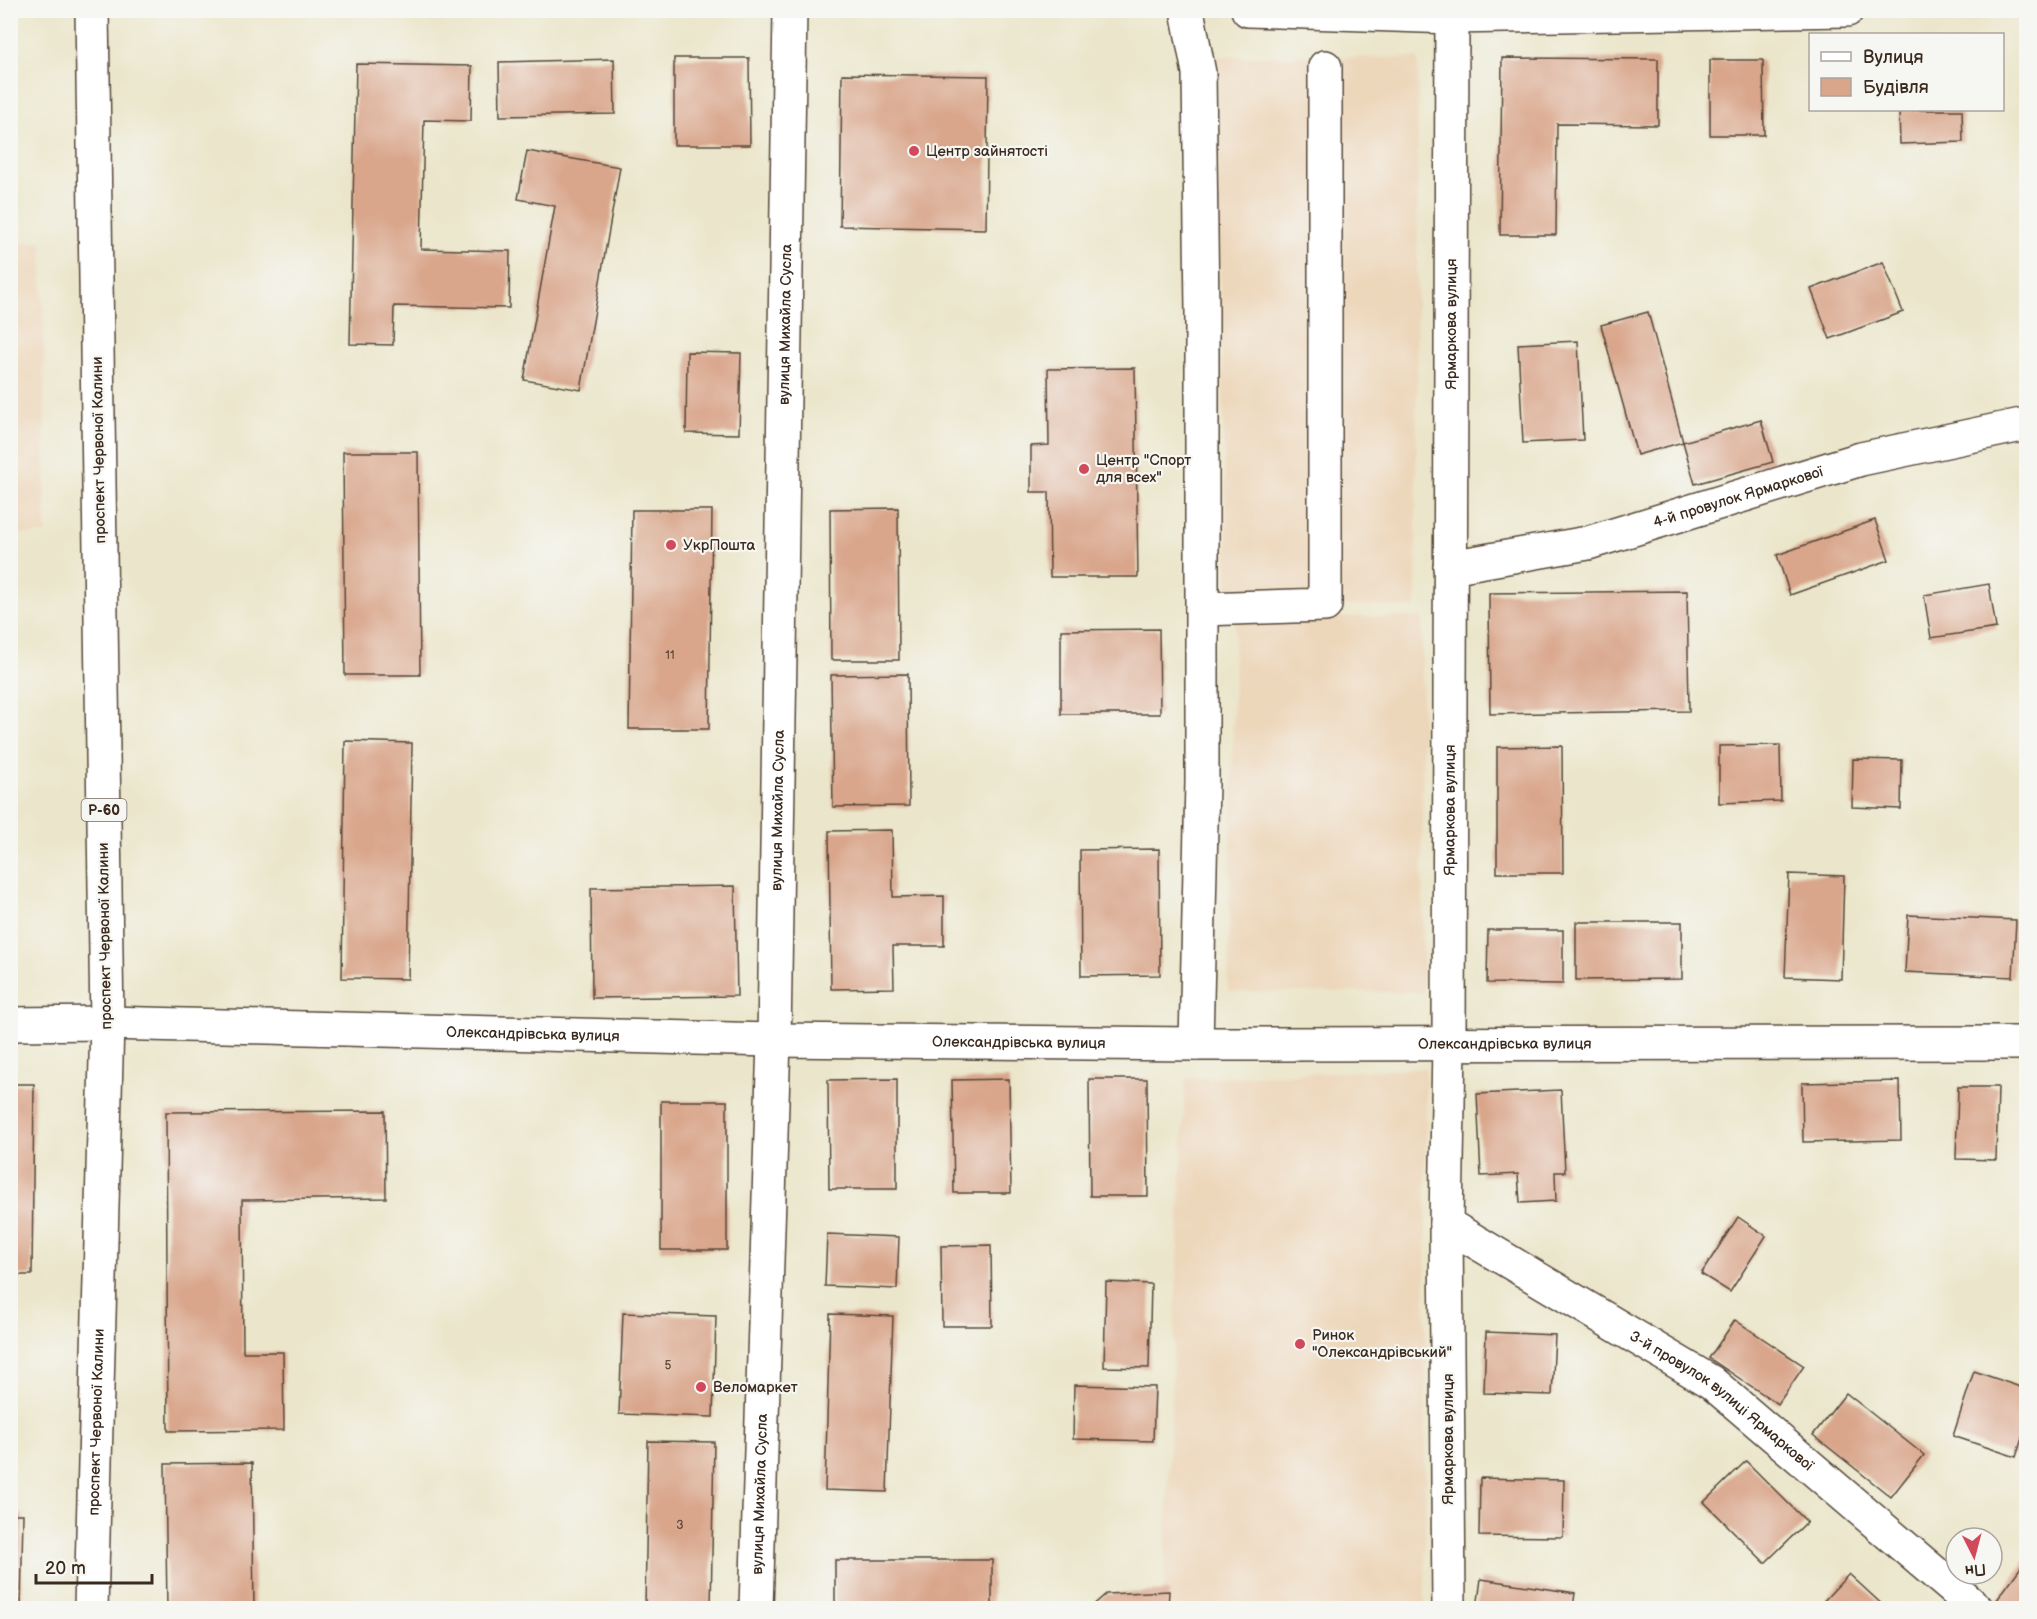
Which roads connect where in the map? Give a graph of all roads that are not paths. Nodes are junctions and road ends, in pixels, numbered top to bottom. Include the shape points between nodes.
1 (92, 10) edge
2 (789, 10) edge
3 (1187, 10) edge
4 (1248, 10) edge
5 (1847, 10) edge
6 (1452, 14) edge
7 (1325, 67) dead end
8 (2026, 424) edge
9 (1450, 567) junction
10 (1202, 609) junction
11 (106, 1023) junction
12 (10, 1024) edge
13 (774, 1040) junction
14 (2026, 1043) edge
15 (1196, 1044) junction
16 (1449, 1044) junction
17 (1446, 1224) junction
18 (91, 1608) edge
19 (756, 1608) edge
20 (1449, 1608) edge
21 (1976, 1608) edge

1 - 11 street, проспект Червоної Калини / Р-60
2 - 13 street, вулиця Михайла Сусла
3 - 10 street via 1199,74
4 - 6 street
5 - 6 street
6 - 9 street, Ярмаркова вулиця
7 - 10 street via 1325,605
8 - 9 street, 4-й провулок Ярмаркової via 1861,459 1588,543
9 - 16 street, Ярмаркова вулиця
10 - 15 street
11 - 12 street, Олександрівська вулиця
11 - 13 street, Олександрівська вулиця
11 - 18 street, проспект Червоної Калини / Р-60
13 - 15 street, Олександрівська вулиця
13 - 19 street, вулиця Михайла Сусла
14 - 16 street, Олександрівська вулиця
15 - 16 street, Олександрівська вулиця
16 - 17 street, Ярмаркова вулиця
17 - 20 street, Ярмаркова вулиця
17 - 21 street, 3-й провулок вулиці Ярмаркової via 1711,1382

